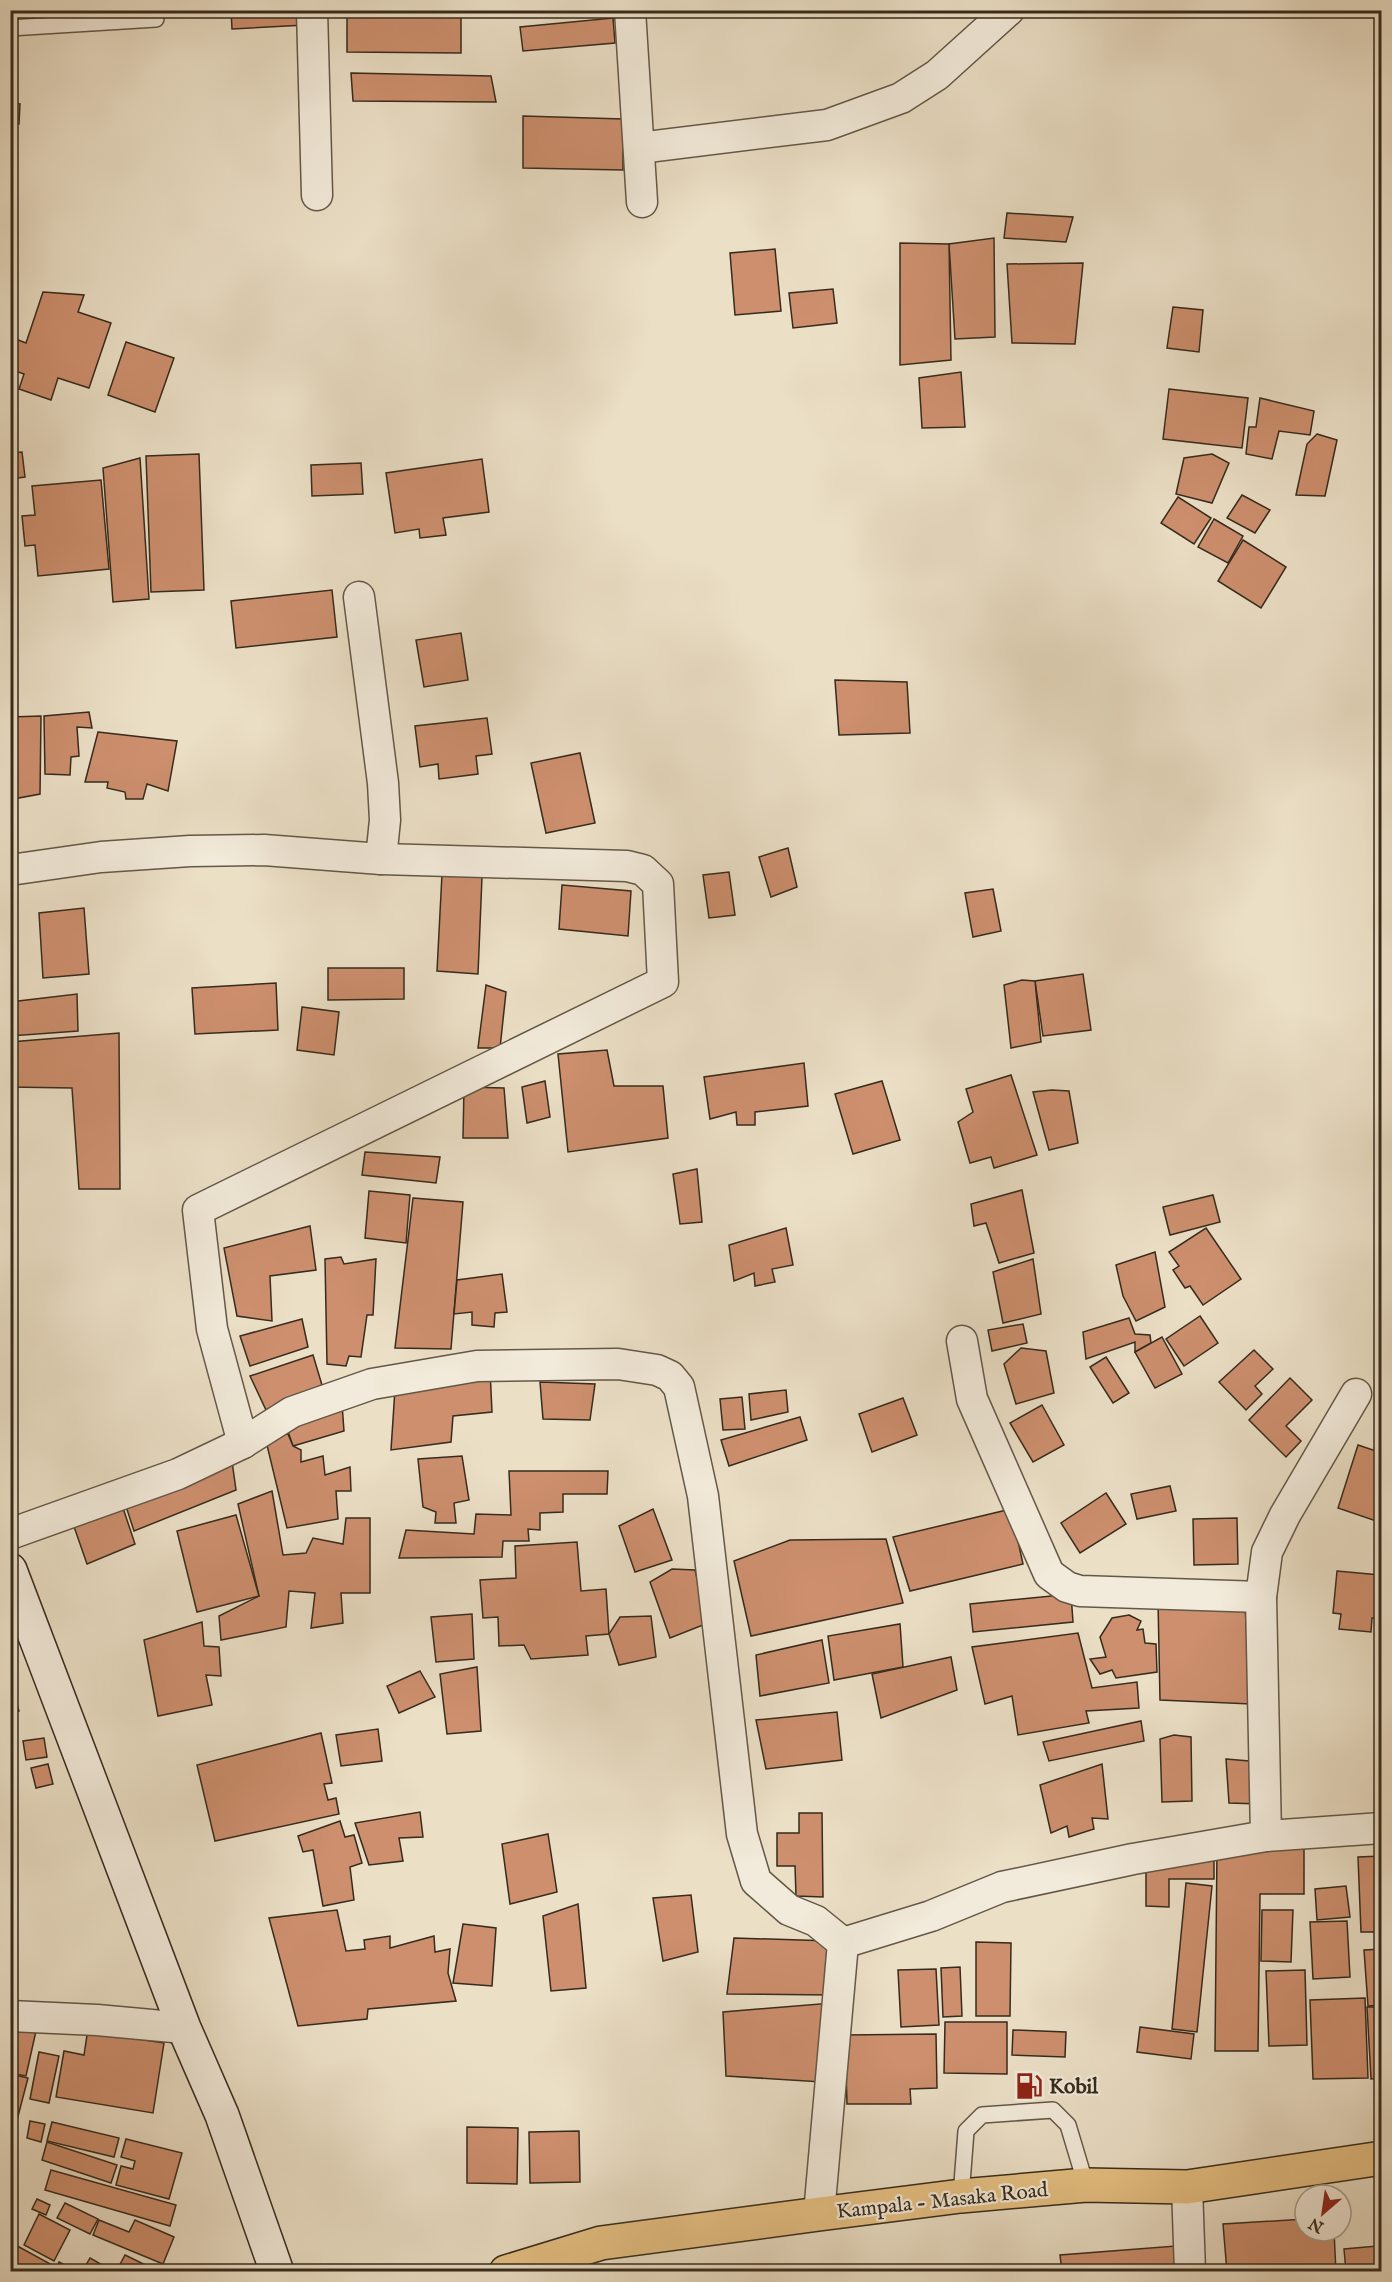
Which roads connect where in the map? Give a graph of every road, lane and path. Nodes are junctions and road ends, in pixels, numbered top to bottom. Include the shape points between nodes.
1 (312, 10) edge
2 (630, 10) edge
3 (1009, 10) edge
4 (156, 20) dead end
5 (10, 28) edge
6 (639, 148) junction
7 (317, 195) dead end
8 (642, 202) dead end
9 (359, 597) dead end
10 (381, 859) junction
11 (10, 870) edge
12 (962, 1341) dead end
13 (1356, 1394) dead end
14 (243, 1443) junction
15 (10, 1534) edge
16 (10, 1570) edge
17 (1261, 1597) junction
18 (1382, 1828) edge
19 (1266, 1836) junction
20 (843, 1943) junction
21 (10, 2016) edge
22 (184, 2028) junction
23 (1382, 2158) edge
24 (1086, 2185) junction
25 (1186, 2187) junction
26 (961, 2196) junction
27 (819, 2214) junction
28 (277, 2271) edge
29 (506, 2271) edge
30 (1190, 2271) edge

1 - 7 street
2 - 6 street
3 - 6 street via 937,75 901,98 880,106 827,125
4 - 5 lane
6 - 8 street
9 - 10 street via 383,783
10 - 11 street via 264,850 190,851 101,857
10 - 14 street via 643,870 658,884 663,982 198,1210 212,1329
12 - 17 street via 972,1399 1049,1574 1080,1591
13 - 17 street via 1267,1551
14 - 15 street via 178,1474
14 - 20 street via 292,1412 372,1384 465,1368 618,1364 670,1376 679,1387 704,1496 742,1834 756,1881 789,1910 816,1921
16 - 22 street
17 - 19 street
18 - 19 street
19 - 20 street via 1002,1887 931,1916
20 - 27 street
21 - 22 street
22 - 28 street via 222,2115
23 - 25 main road, Kampala - Masaka Road
24 - 25 main road, Kampala - Masaka Road
24 - 26 main road, Kampala - Masaka Road
24 - 26 lane via 1068,2125 1053,2110 982,2115 966,2131
25 - 30 street
26 - 27 main road, Kampala - Masaka Road
27 - 29 main road, Kampala - Masaka Road via 601,2243

